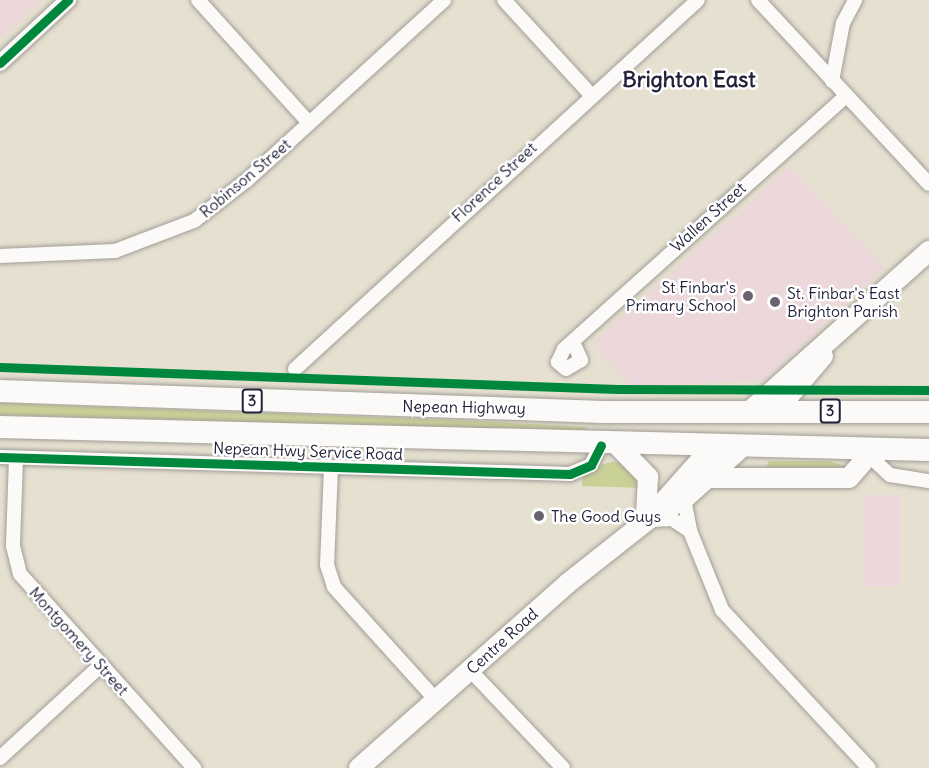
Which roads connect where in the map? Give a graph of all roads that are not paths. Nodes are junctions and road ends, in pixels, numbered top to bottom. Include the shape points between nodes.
1 (68, 0) edge
2 (198, 0) edge
3 (444, 0) edge
4 (504, 0) edge
5 (698, 0) edge
6 (758, 0) edge
7 (855, 0) edge
8 (0, 63) edge
9 (832, 81) junction
10 (590, 94) junction
11 (846, 96) junction
12 (309, 123) junction
13 (929, 184) edge
14 (929, 251) edge
15 (0, 256) edge
16 (835, 339) junction
17 (573, 342) dead end
18 (295, 369) dead end
19 (0, 391) edge
20 (751, 410) junction
21 (777, 410) junction
22 (603, 412) junction
23 (929, 412) edge
24 (0, 427) edge
25 (609, 445) junction
26 (713, 446) junction
27 (742, 447) junction
28 (875, 449) junction
29 (929, 450) edge
30 (0, 457) edge
31 (16, 458) junction
32 (331, 466) junction
33 (708, 478) junction
34 (929, 481) edge
35 (684, 499) junction
36 (645, 522) junction
37 (690, 531) junction
38 (101, 665) junction
39 (470, 670) junction
40 (436, 700) junction
41 (0, 758) edge
42 (194, 768) edge
43 (359, 768) edge
44 (563, 768) edge
45 (869, 768) edge

1 - 8 street
2 - 12 street
3 - 12 street, Robinson Street
4 - 10 street
5 - 10 street, Florence Street
6 - 9 street
7 - 9 street via 843,23
9 - 11 street
10 - 18 street, Florence Street
11 - 13 street
11 - 17 street, Wallen Street
12 - 15 street, Robinson Street via 212,209 155,240 93,255
14 - 16 main road, Centre Road
16 - 20 main road, Centre Road
16 - 21 main road, Centre Road
19 - 22 highway, Nepean Highway / 3
20 - 21 highway, Nepean Highway / 3
20 - 22 highway, Nepean Highway / 3
20 - 26 highway, Centre Road
21 - 23 highway, Nepean Highway / 3
21 - 27 highway, Centre Road
22 - 25 highway
24 - 25 highway, Nepean Highway / 3
25 - 26 highway, Nepean Highway / 3
25 - 32 street, Nepean Hwy Service Road via 591,465 570,474
25 - 36 main road via 649,479
26 - 27 highway, Nepean Highway / 3
26 - 36 main road, Centre Road via 669,490
27 - 28 highway, Nepean Highway / 3
27 - 33 main road, Centre Road
28 - 29 highway, Nepean Highway / 3
28 - 33 main road via 851,477
28 - 34 street via 878,464 888,473
30 - 31 street, Nepean Hwy Service Road
31 - 32 street, Nepean Hwy Service Road
31 - 38 street, Montgomery Street via 13,546 20,574
32 - 40 street via 327,565 334,587
33 - 35 main road, Centre Road
35 - 36 main road, Centre Road
35 - 37 street
36 - 37 street via 669,518
36 - 39 main road, Centre Road
37 - 45 street via 722,610
38 - 41 street
38 - 42 street, Montgomery Street
39 - 40 main road, Centre Road
39 - 44 street
40 - 43 main road, Centre Road

